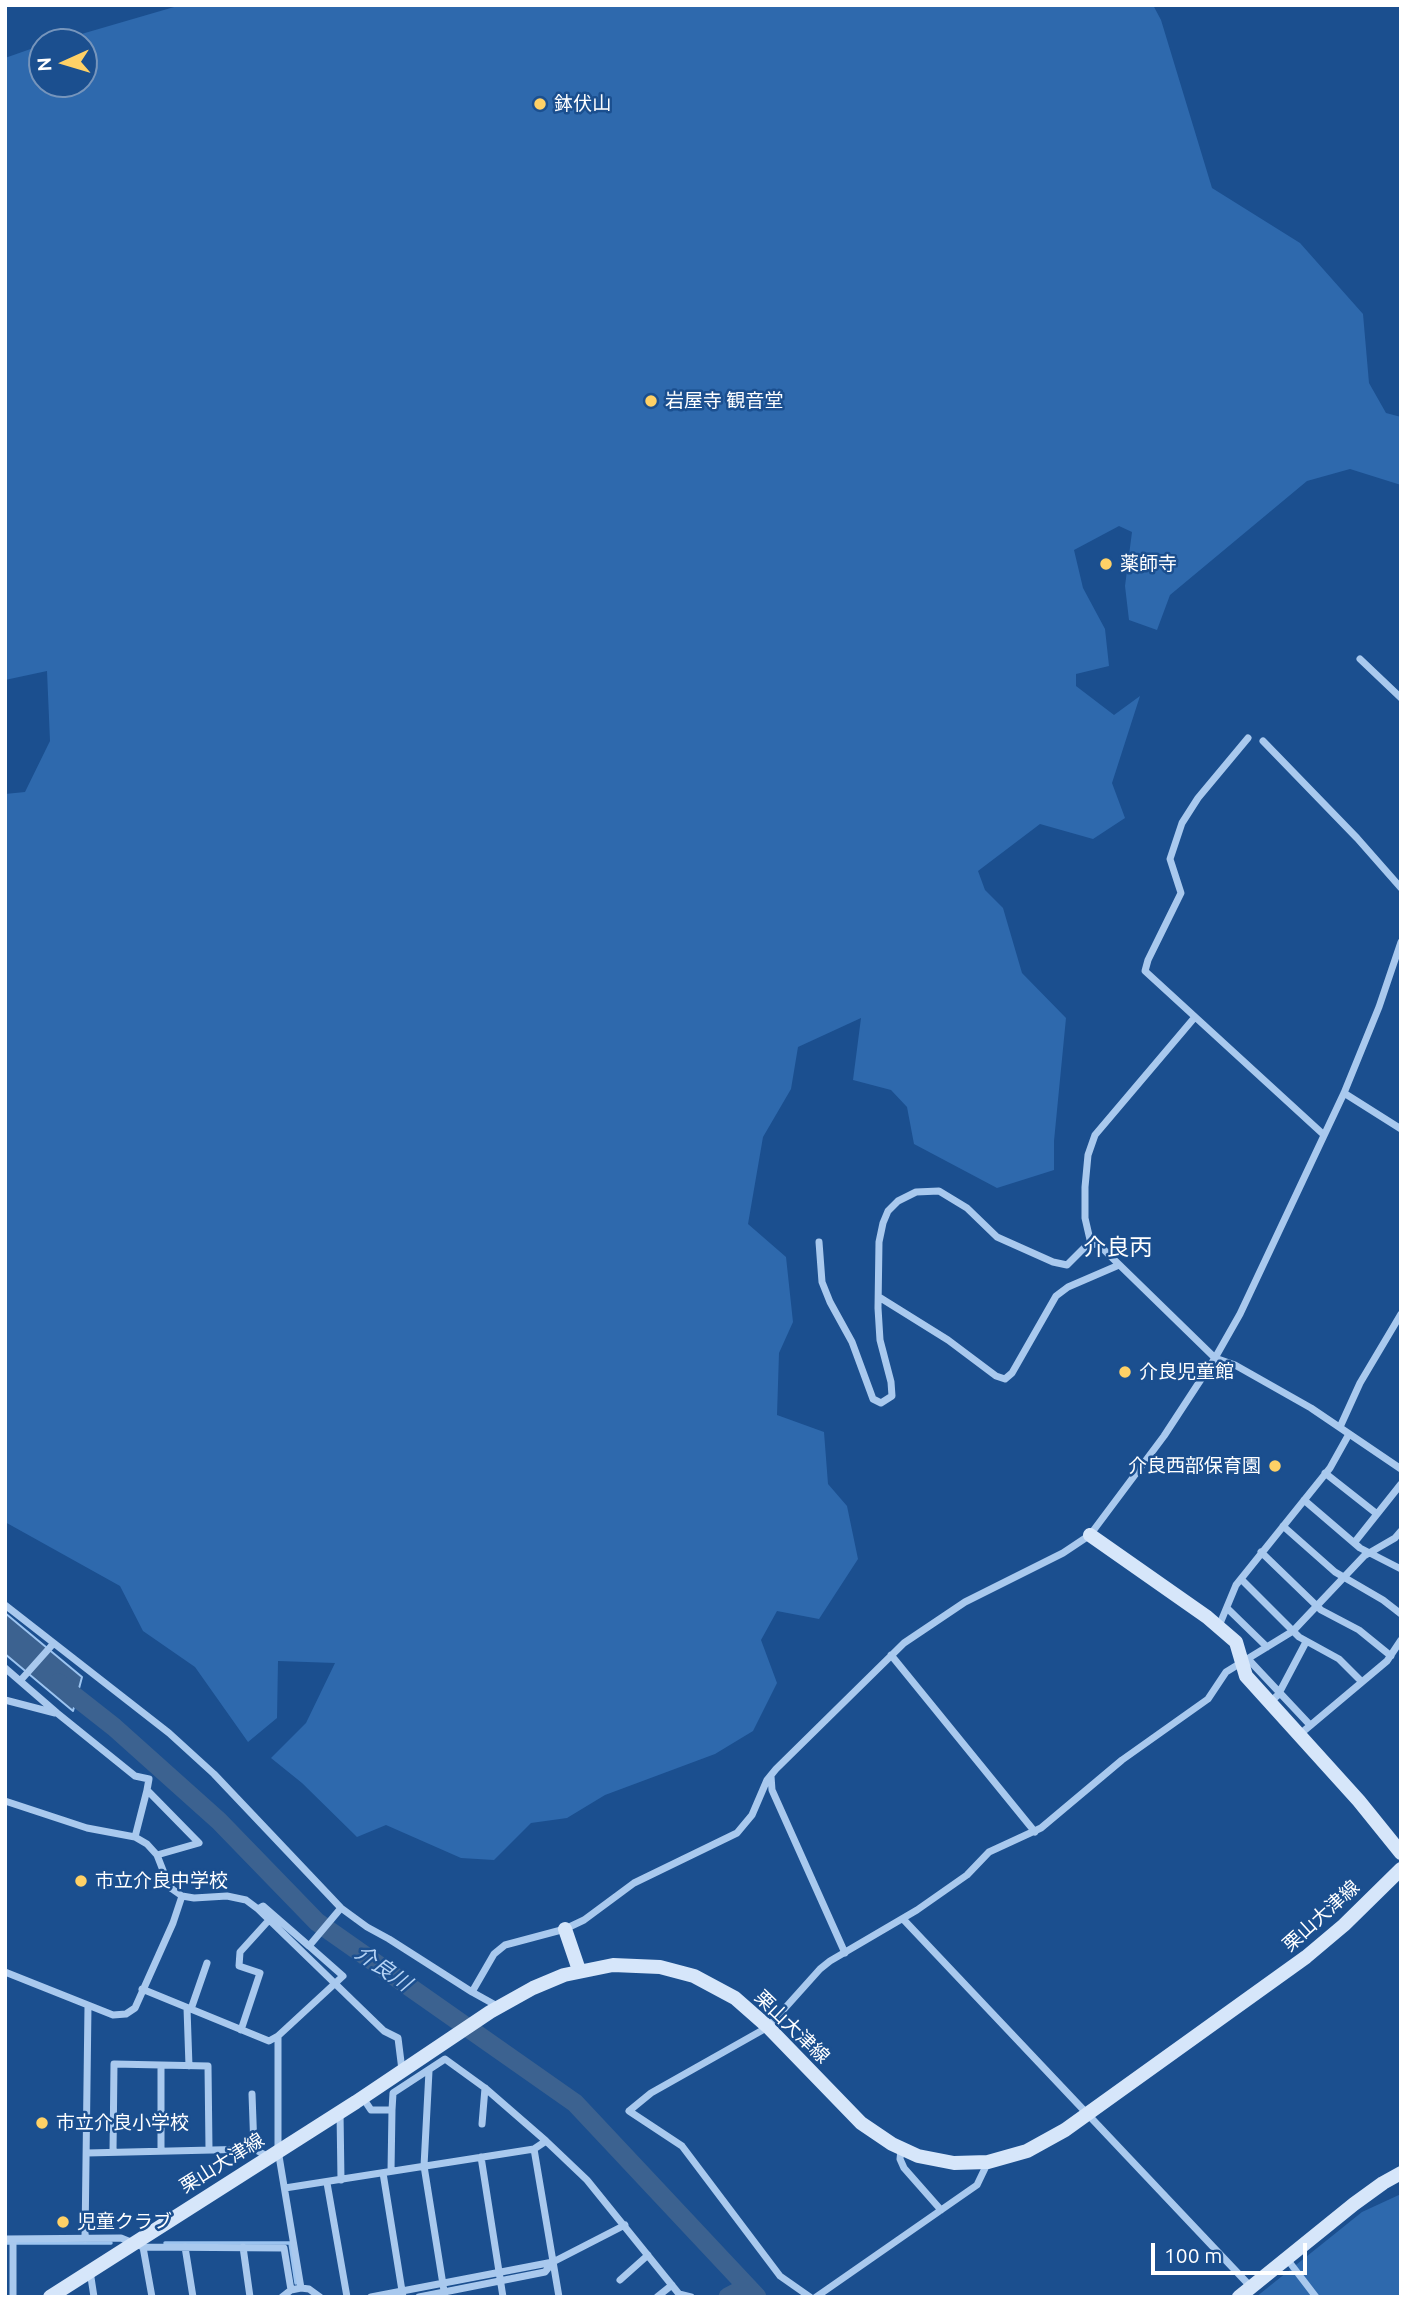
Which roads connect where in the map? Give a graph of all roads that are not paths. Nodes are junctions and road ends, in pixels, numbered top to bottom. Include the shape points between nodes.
1 (1360, 659) dead end
2 (1401, 698) edge
3 (1248, 738) dead end
4 (1264, 741) dead end
5 (1401, 888) edge
6 (1401, 942) edge
7 (1195, 1017) junction
8 (1344, 1093) junction
9 (1401, 1129) edge
10 (1324, 1135) junction
11 (819, 1242) dead end
12 (1091, 1244) junction
13 (1119, 1265) junction
14 (879, 1297) junction
15 (1401, 1314) edge
16 (1215, 1358) junction
17 (1340, 1427) junction
18 (1349, 1434) junction
19 (1401, 1469) edge
20 (1325, 1474) junction
21 (1401, 1484) edge
22 (1304, 1500) junction
23 (1377, 1514) junction
24 (1283, 1526) junction
25 (1401, 1531) edge
26 (1090, 1535) junction
27 (1354, 1543) junction
28 (1261, 1552) junction
29 (1370, 1553) junction
30 (1401, 1569) edge
31 (1342, 1577) junction
32 (1241, 1579) junction
33 (5, 1605) edge
34 (1316, 1606) junction
35 (1228, 1609) junction
36 (1401, 1614) edge
37 (1219, 1627) junction
38 (1293, 1631) junction
39 (1401, 1640) edge
40 (1306, 1642) junction
41 (50, 1647) junction
42 (1267, 1647) junction
43 (891, 1655) junction
44 (1391, 1656) junction
45 (1245, 1661) junction
46 (8, 1671) edge
47 (20, 1681) junction
48 (1362, 1682) junction
49 (1274, 1698) junction
50 (5, 1700) edge
51 (57, 1713) junction
52 (1305, 1730) junction
53 (771, 1776) junction
54 (146, 1790) junction
55 (5, 1801) edge
56 (1035, 1832) junction
57 (135, 1837) junction
58 (1401, 1853) edge
59 (157, 1855) junction
60 (1401, 1869) edge
61 (182, 1896) junction
62 (341, 1908) junction
63 (258, 1909) junction
64 (903, 1919) junction
65 (269, 1920) junction
66 (565, 1929) junction
67 (311, 1943) junction
68 (845, 1953) junction
69 (207, 1963) dead end
70 (579, 1970) junction
71 (5, 1972) edge
72 (335, 1986) junction
73 (142, 1989) junction
74 (472, 1992) junction
75 (88, 2006) junction
76 (189, 2009) junction
77 (495, 2010) junction
78 (768, 2026) junction
79 (241, 2030) junction
80 (278, 2036) junction
81 (162, 2065) junction
82 (189, 2066) junction
83 (402, 2071) junction
84 (429, 2071) junction
85 (485, 2088) junction
86 (252, 2094) dead end
87 (362, 2097) junction
88 (393, 2110) junction
89 (340, 2112) junction
90 (1087, 2115) junction
91 (482, 2124) dead end
92 (546, 2141) junction
93 (901, 2148) junction
94 (209, 2149) junction
95 (254, 2149) junction
96 (534, 2149) junction
97 (162, 2151) junction
98 (113, 2152) junction
99 (87, 2153) junction
100 (274, 2153) junction
101 (481, 2157) junction
102 (988, 2162) junction
103 (424, 2166) junction
104 (387, 2172) junction
105 (1401, 2173) edge
106 (341, 2180) junction
107 (327, 2183) junction
108 (285, 2188) junction
109 (941, 2210) junction
110 (625, 2225) junction
111 (9, 2239) edge
112 (85, 2239) junction
113 (138, 2245) junction
114 (185, 2247) junction
115 (243, 2247) junction
116 (648, 2255) junction
117 (1287, 2259) junction
118 (553, 2262) junction
119 (90, 2271) junction
120 (499, 2273) junction
121 (620, 2280) dead end
122 (501, 2282) junction
123 (672, 2285) junction
124 (301, 2288) junction
125 (291, 2290) junction
126 (444, 2291) edge
127 (1245, 2292) edge
128 (403, 2294) edge
129 (13, 2297) edge
130 (50, 2297) edge
131 (94, 2297) edge
132 (152, 2297) edge
133 (193, 2297) edge
134 (250, 2297) edge
135 (282, 2297) edge
136 (320, 2297) edge
137 (346, 2297) edge
138 (371, 2297) edge
139 (419, 2297) edge
140 (503, 2297) edge
141 (559, 2297) edge
142 (657, 2297) edge
143 (691, 2297) edge
144 (810, 2297) edge
145 (816, 2297) edge
146 (1316, 2297) edge

1 - 2 street
3 - 7 street via 1182,823 1170,859 1181,893 1148,960 1146,971
4 - 5 street
6 - 8 street
7 - 10 street
7 - 12 street via 1095,1135 1085,1187
8 - 9 street
8 - 10 street
10 - 16 street
11 - 14 street via 822,1282 830,1303 852,1342 873,1399 881,1403 892,1396 880,1340
12 - 13 street via 1098,1244
12 - 14 street via 1067,1265 1053,1262 997,1237 955,1199 939,1191 916,1192 898,1201 883,1223
13 - 14 street via 1056,1296 1005,1379
13 - 16 street
15 - 17 street via 1360,1382
16 - 17 street via 1246,1371
16 - 26 street
17 - 18 street
18 - 19 street
18 - 20 street
20 - 22 street
20 - 23 street
21 - 23 street
22 - 24 street
22 - 27 street
23 - 27 street
24 - 28 street
24 - 31 street
25 - 29 street
26 - 37 main road
26 - 43 street via 930,1623
27 - 29 street
28 - 32 street
28 - 34 street
29 - 30 street
29 - 31 street
31 - 34 street
31 - 36 street
32 - 35 street
32 - 38 street
33 - 41 street
34 - 38 street
34 - 44 street via 1359,1630
35 - 37 street
35 - 42 street
37 - 45 main road via 1236,1642
38 - 40 street
38 - 42 street
39 - 44 street
40 - 48 street via 1339,1659
40 - 49 street
41 - 47 street
41 - 62 street via 169,1733
42 - 45 street
43 - 53 street
43 - 56 street
44 - 48 street
45 - 49 main road via 1246,1676
45 - 56 street via 1226,1672 1208,1699 1122,1760
46 - 47 street
47 - 51 street
48 - 52 street
49 - 52 main road
50 - 51 street
51 - 54 street via 135,1776 149,1779
52 - 58 main road
53 - 66 street via 752,1815 737,1833 634,1882
53 - 68 street via 772,1790
54 - 57 street
54 - 59 street via 199,1843
55 - 57 street via 87,1828
56 - 64 street via 989,1852 967,1874
57 - 59 street
59 - 61 street via 172,1889
60 - 90 main road, 栗山大津線 via 1306,1957
61 - 63 street via 227,1896 246,1900
61 - 73 street
62 - 67 street
62 - 74 street
63 - 65 street
63 - 67 street via 263,1906
64 - 68 street
64 - 90 street
65 - 72 street
65 - 79 street via 240,1952 239,1966 260,1973
66 - 70 main road
66 - 74 street via 505,1945 494,1954
67 - 72 street via 343,1976
68 - 78 street via 820,1969
69 - 76 street
70 - 77 main road, 栗山大津線 via 533,1988
70 - 78 main road, 栗山大津線 via 613,1965 660,1967 694,1976 735,1998
71 - 75 street
72 - 80 street
72 - 83 street via 384,2031 398,2038
73 - 75 street via 135,2008 125,2014 113,2015
73 - 76 street
74 - 77 street
75 - 99 street
76 - 79 street
76 - 82 street
77 - 83 main road, 栗山大津線
78 - 93 main road, 栗山大津線 via 861,2123
78 - 144 street via 651,2093 629,2111 682,2146 780,2276
79 - 80 street via 269,2041
80 - 100 street
81 - 82 street
81 - 97 street
81 - 98 street via 114,2064
82 - 94 street via 208,2066
83 - 87 main road, 栗山大津線
84 - 85 street via 445,2059
84 - 88 street via 393,2093
84 - 103 street
85 - 91 street
85 - 92 street
86 - 95 street
87 - 88 street via 371,2110
87 - 89 main road, 栗山大津線
88 - 104 street
89 - 100 main road, 栗山大津線
89 - 106 street
90 - 102 main road, 栗山大津線 via 1027,2151
90 - 127 street
92 - 96 street
92 - 110 street
93 - 102 main road, 栗山大津線 via 954,2163
93 - 109 street via 904,2168
94 - 95 street
94 - 97 street
95 - 100 street
96 - 101 street
96 - 118 street
97 - 98 street
98 - 99 street
99 - 112 street
100 - 108 street
100 - 113 main road, 栗山大津線
101 - 103 street
101 - 120 street
102 - 109 street via 977,2185
103 - 104 street
103 - 126 street
104 - 106 street
104 - 128 street
105 - 117 main road via 1354,2204
106 - 107 street
107 - 108 street
107 - 137 street
108 - 124 street
109 - 145 street
110 - 116 street
110 - 118 street
111 - 112 street
111 - 129 street
112 - 113 street via 121,2238
113 - 114 street
113 - 119 main road, 栗山大津線
113 - 132 street
114 - 115 street
114 - 133 street
115 - 125 street via 284,2248
115 - 134 street
116 - 121 street
116 - 123 street
117 - 127 main road
117 - 146 street
118 - 120 street
118 - 122 street via 545,2272
118 - 141 street
119 - 130 main road, 栗山大津線
119 - 131 street
120 - 122 street
120 - 126 street
122 - 126 street
122 - 140 street
123 - 142 street
123 - 143 street via 679,2294
124 - 125 street
124 - 136 street
125 - 135 street
126 - 128 street
126 - 139 street
128 - 138 street

